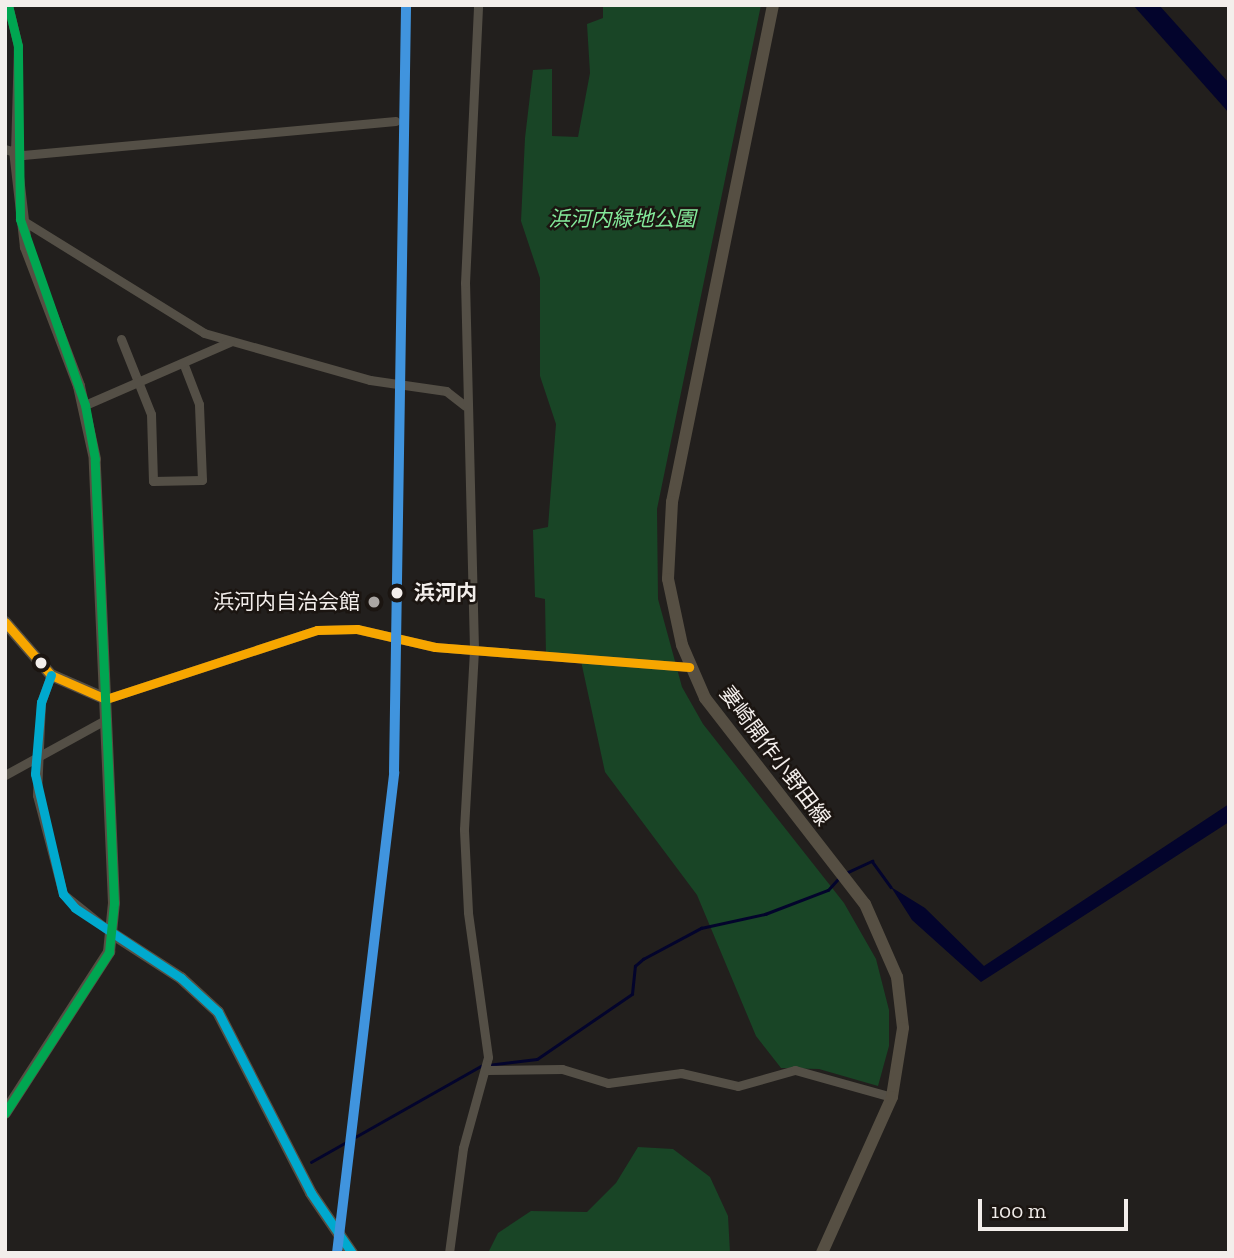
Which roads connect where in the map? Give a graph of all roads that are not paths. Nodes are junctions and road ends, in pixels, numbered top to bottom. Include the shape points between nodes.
1 (8, 5) edge
2 (478, 5) edge
3 (773, 5) edge
4 (395, 121) dead end
5 (10, 150) edge
6 (20, 219) junction
7 (121, 339) dead end
8 (230, 342) junction
9 (184, 365) junction
10 (139, 383) junction
11 (85, 405) junction
12 (465, 406) junction
13 (5, 622) edge
14 (474, 649) junction
15 (690, 667) junction
16 (51, 674) junction
17 (106, 699) junction
18 (107, 719) junction
19 (38, 762) junction
20 (5, 775) edge
21 (113, 934) junction
22 (486, 1070) junction
23 (892, 1097) junction
24 (5, 1113) edge
25 (352, 1253) edge
26 (449, 1253) edge
27 (822, 1253) edge

1 - 5 street via 18,46
2 - 12 street
3 - 15 street, 妻崎開作小野田線 via 672,502 668,579
4 - 5 street via 23,155
5 - 6 street
6 - 8 street via 177,320
6 - 11 street
7 - 10 street
8 - 9 street
8 - 12 street via 370,380 422,385
9 - 10 street
9 - 10 street via 199,404 202,480 153,481 151,414
10 - 11 street
11 - 17 street via 97,489
12 - 14 street via 473,480
13 - 16 street
14 - 15 street
14 - 17 street via 357,629 317,630
14 - 22 street via 464,829 468,912
15 - 23 street, 妻崎開作小野田線 via 722,725 853,887 879,927 900,994 902,1048
16 - 17 street
16 - 19 street via 41,702
17 - 18 street
18 - 19 street
18 - 21 street
19 - 20 street
19 - 21 street via 37,795 64,894
21 - 24 street via 99,970
21 - 25 street via 181,978 218,1012 311,1192
22 - 23 street via 562,1069 608,1083 681,1073 738,1086 795,1070
22 - 26 street via 463,1148
23 - 27 street, 妻崎開作小野田線

